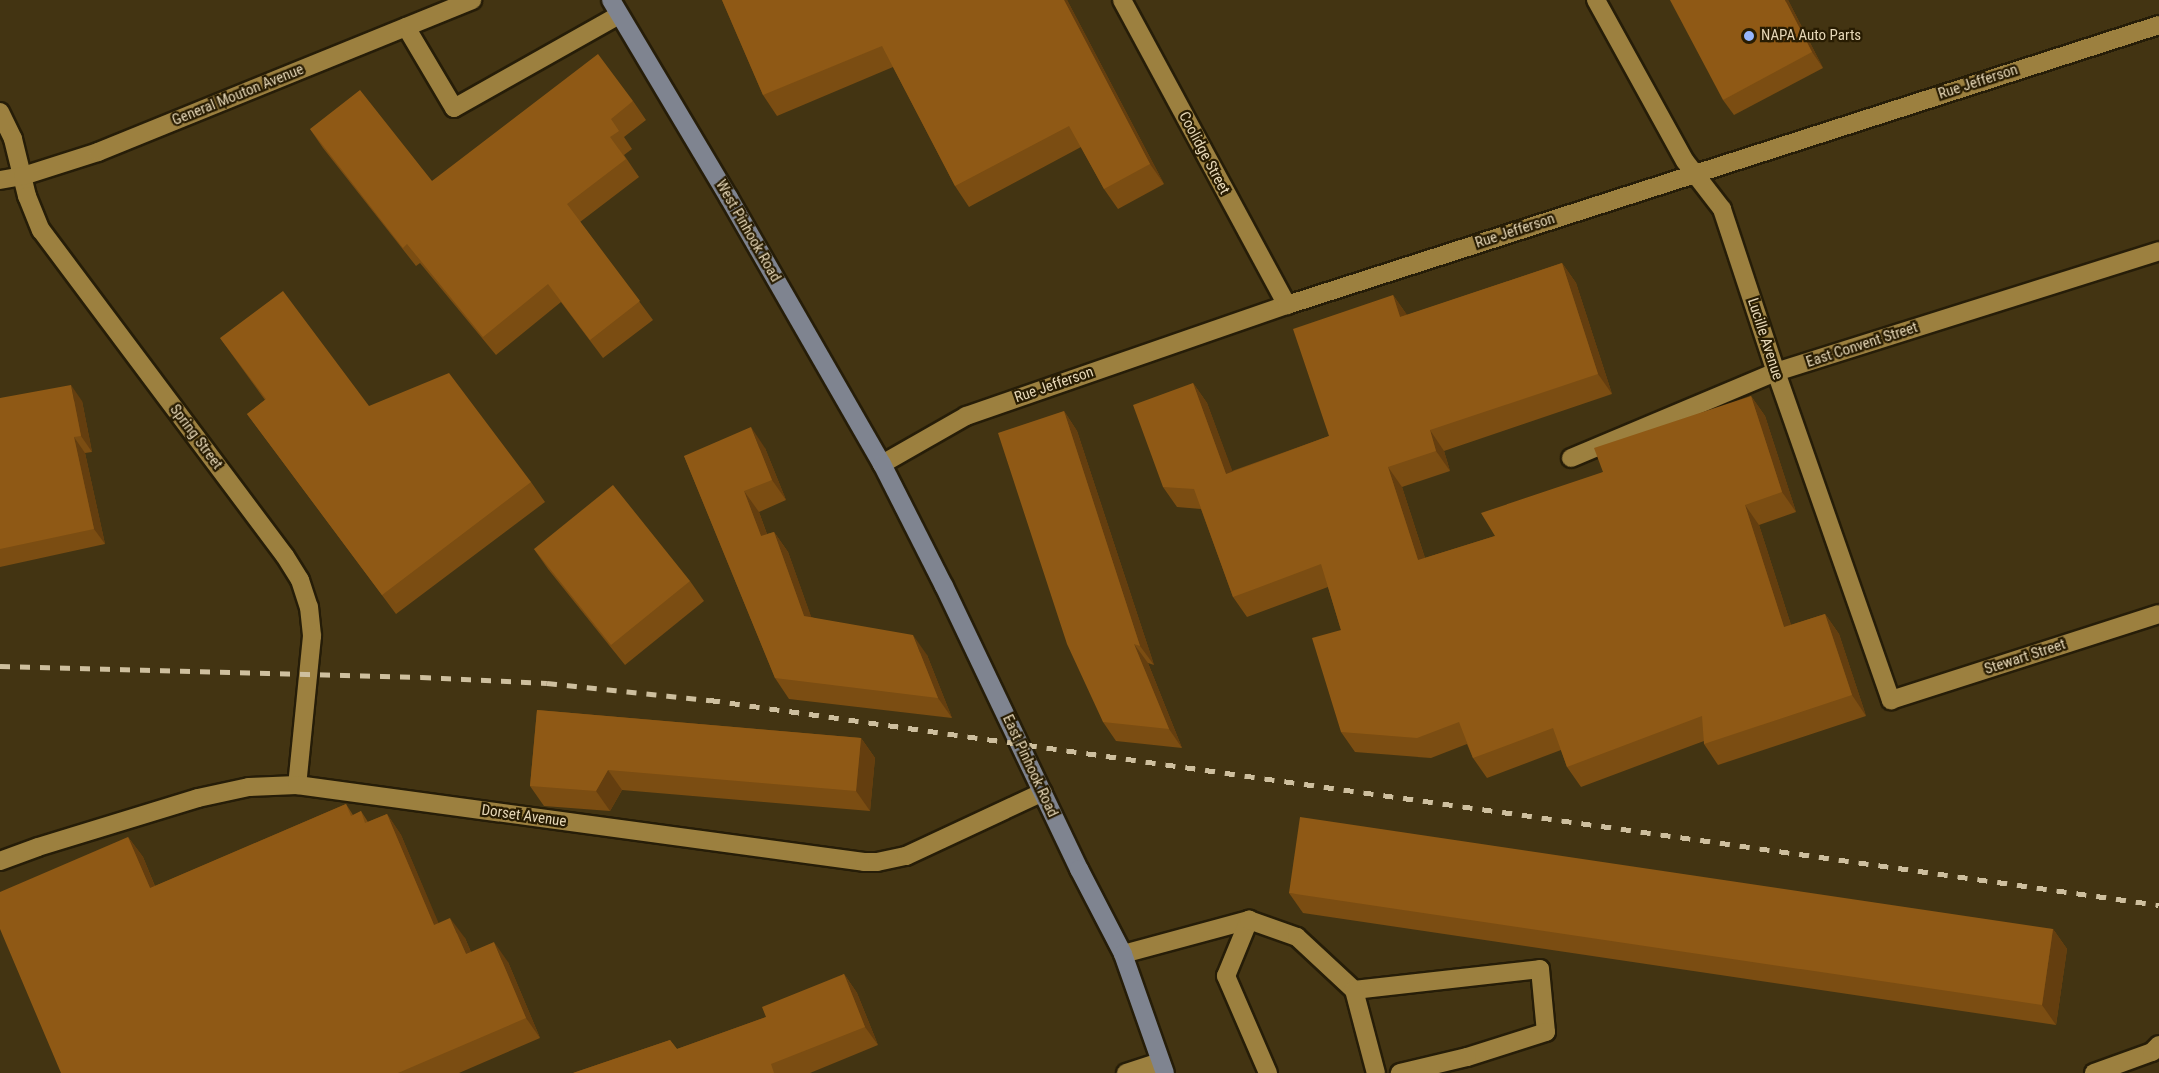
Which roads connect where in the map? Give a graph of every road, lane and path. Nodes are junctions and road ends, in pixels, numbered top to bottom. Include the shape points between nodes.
1 (472, 0) edge
2 (1122, 0) edge
3 (1596, 0) edge
4 (615, 7) edge
5 (2159, 25) edge
6 (406, 27) junction
7 (0, 112) edge
8 (1693, 172) junction
9 (23, 176) junction
10 (0, 180) edge
11 (2159, 251) edge
12 (1287, 305) junction
13 (1776, 372) junction
14 (1571, 458) dead end
15 (882, 464) junction
16 (2159, 614) edge
17 (1891, 700) joint
18 (297, 785) junction
19 (1043, 792) junction
20 (0, 861) edge
21 (1249, 920) junction
22 (1123, 954) junction
23 (1354, 990) junction
24 (2157, 1054) edge
25 (1470, 1065) edge
26 (1163, 1068) edge
27 (1126, 1073) edge
28 (1268, 1073) edge
29 (1376, 1073) edge
30 (1400, 1073) edge
31 (2094, 1073) edge

1 - 6 street, General Mouton Avenue
2 - 12 street, Coolidge Street
3 - 8 street, Lucille Avenue
4 - 6 street via 454,108
4 - 15 main road, West Pinhook Road
5 - 8 street, Rue Jefferson
6 - 9 street, General Mouton Avenue via 98,152
7 - 9 street, Spring Street via 13,139
8 - 12 street, Rue Jefferson
8 - 13 street, Lucille Avenue via 1722,209
9 - 10 street, General Mouton Avenue
9 - 18 street, Spring Street via 41,230 300,580 312,636
11 - 13 street, East Convent Street
12 - 15 street, Rue Jefferson via 966,416
13 - 14 street, East Convent Street
13 - 17 street, Lucille Avenue
15 - 19 main road, East Pinhook Road
16 - 17 street, Stewart Street
18 - 19 street, Dorset Avenue via 864,862 906,856
18 - 20 street, Dorset Avenue via 249,787 198,798
19 - 22 main road, East Pinhook Road
21 - 22 street
21 - 23 street via 1297,937
21 - 28 street via 1226,976
22 - 26 main road, East Pinhook Road
23 - 25 street via 1540,969 1546,1032
23 - 29 street
24 - 31 street
25 - 30 street
26 - 27 street

